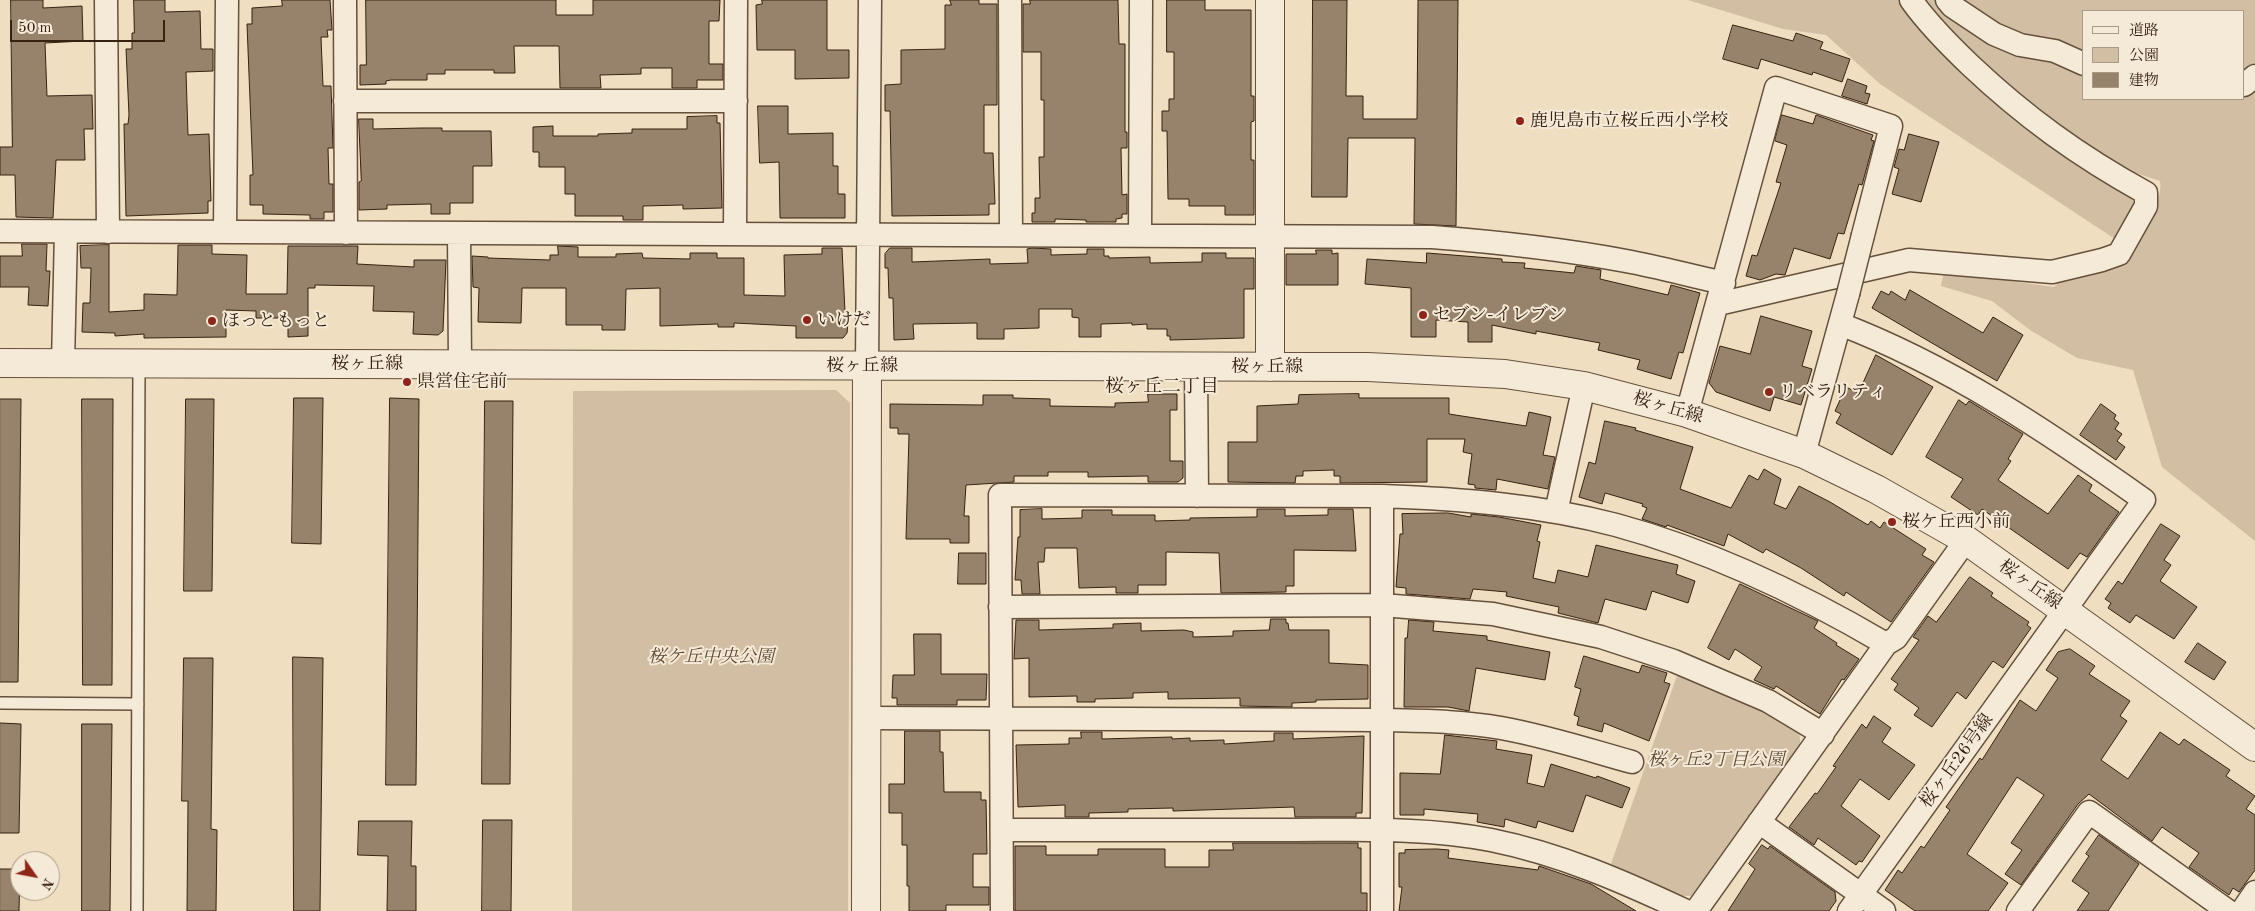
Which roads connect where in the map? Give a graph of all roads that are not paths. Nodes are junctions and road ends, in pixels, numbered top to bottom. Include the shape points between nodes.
1 (106, 0) edge
2 (226, 0) edge
3 (345, 0) edge
4 (736, 0) edge
5 (870, 0) edge
6 (1010, 0) edge
7 (1140, 0) edge
8 (1270, 0) edge
9 (1911, 0) edge
10 (1947, 0) edge
11 (2082, 63) edge
12 (2255, 76) edge
13 (2245, 84) edge
14 (345, 101) junction
15 (736, 102) junction
16 (0, 231) edge
17 (66, 232) junction
18 (108, 232) junction
19 (225, 232) junction
20 (346, 233) junction
21 (460, 233) junction
22 (735, 234) junction
23 (868, 234) junction
24 (1010, 235) junction
25 (1140, 235) junction
26 (1269, 236) junction
27 (1721, 294) junction
28 (1840, 324) junction
29 (0, 363) edge
30 (63, 363) junction
31 (139, 364) junction
32 (460, 364) junction
33 (867, 366) junction
34 (1196, 367) junction
35 (1270, 368) junction
36 (1584, 386) junction
37 (1687, 412) junction
38 (1804, 454) junction
39 (1197, 496) junction
40 (1382, 496) junction
41 (1556, 512) junction
42 (1966, 540) junction
43 (1382, 605) junction
44 (1000, 607) junction
45 (2065, 610) junction
46 (1886, 644) junction
47 (0, 703) edge
48 (138, 704) junction
49 (867, 718) junction
50 (1001, 718) junction
51 (1382, 720) junction
52 (1823, 734) junction
53 (2255, 747) edge
54 (1632, 762) dead end
55 (1759, 822) junction
56 (1002, 830) junction
57 (1382, 830) junction
58 (2255, 892) edge
59 (1855, 903) edge
60 (137, 911) edge
61 (866, 911) edge
62 (1002, 911) edge
63 (1382, 911) edge
64 (1686, 911) edge
65 (1696, 911) edge
66 (1884, 911) edge
67 (2018, 911) edge
68 (2228, 911) edge
69 (2242, 911) edge

1 - 18 street
2 - 19 street
3 - 14 street
4 - 15 street
5 - 23 street
6 - 24 street
7 - 25 street
8 - 26 street
9 - 27 street via 1944,40 2002,95 2057,139 2104,170 2146,192 2146,206 2119,254 2052,272 1909,260
10 - 11 street via 1994,34 2020,45 2055,51
12 - 13 street
14 - 15 street
14 - 20 street
15 - 22 street
16 - 17 street
17 - 18 street
17 - 30 street
18 - 19 street
19 - 20 street
20 - 21 street
21 - 22 street
21 - 32 street
22 - 23 street
23 - 24 street
23 - 33 street
24 - 25 street
25 - 26 street
26 - 27 street via 1432,237 1488,241 1627,261
26 - 35 street
27 - 28 street, bridge via 1776,88 1891,126
27 - 37 street
28 - 38 street
28 - 45 street, 桜ヶ丘26号線 via 1907,353 2020,414 2144,500
29 - 30 street, 桜ヶ丘線
30 - 31 street, 桜ヶ丘線
31 - 32 street, 桜ヶ丘線
31 - 48 lane
32 - 33 street, 桜ヶ丘線
33 - 34 street, 桜ヶ丘線
33 - 49 street
34 - 35 street, 桜ヶ丘線
34 - 39 street
35 - 36 street, 桜ヶ丘線 via 1446,370 1505,374
36 - 37 street, 桜ヶ丘線
36 - 41 street
37 - 38 street, 桜ヶ丘線
38 - 42 street, 桜ヶ丘線 via 1876,489
39 - 40 street
39 - 44 street via 1000,495
40 - 41 street via 1437,498
40 - 43 street
41 - 46 street via 1615,525 1724,561 1830,611
42 - 45 street, 桜ヶ丘線
42 - 46 street via 1896,638
43 - 44 street
43 - 51 street
43 - 52 street via 1493,614 1602,637 1722,679 1768,701
44 - 50 street
45 - 53 street, 桜ヶ丘線
45 - 59 street, 桜ヶ丘26号線
46 - 52 street
47 - 48 lane
48 - 60 lane
49 - 50 street
49 - 61 street
50 - 51 street
50 - 56 street
51 - 54 street via 1500,728
51 - 57 street
52 - 55 street
55 - 59 street
55 - 65 street
56 - 57 street
56 - 62 street
57 - 63 street
57 - 64 street via 1490,840 1528,849 1598,871
58 - 69 street
59 - 66 street
67 - 68 street via 2089,812

